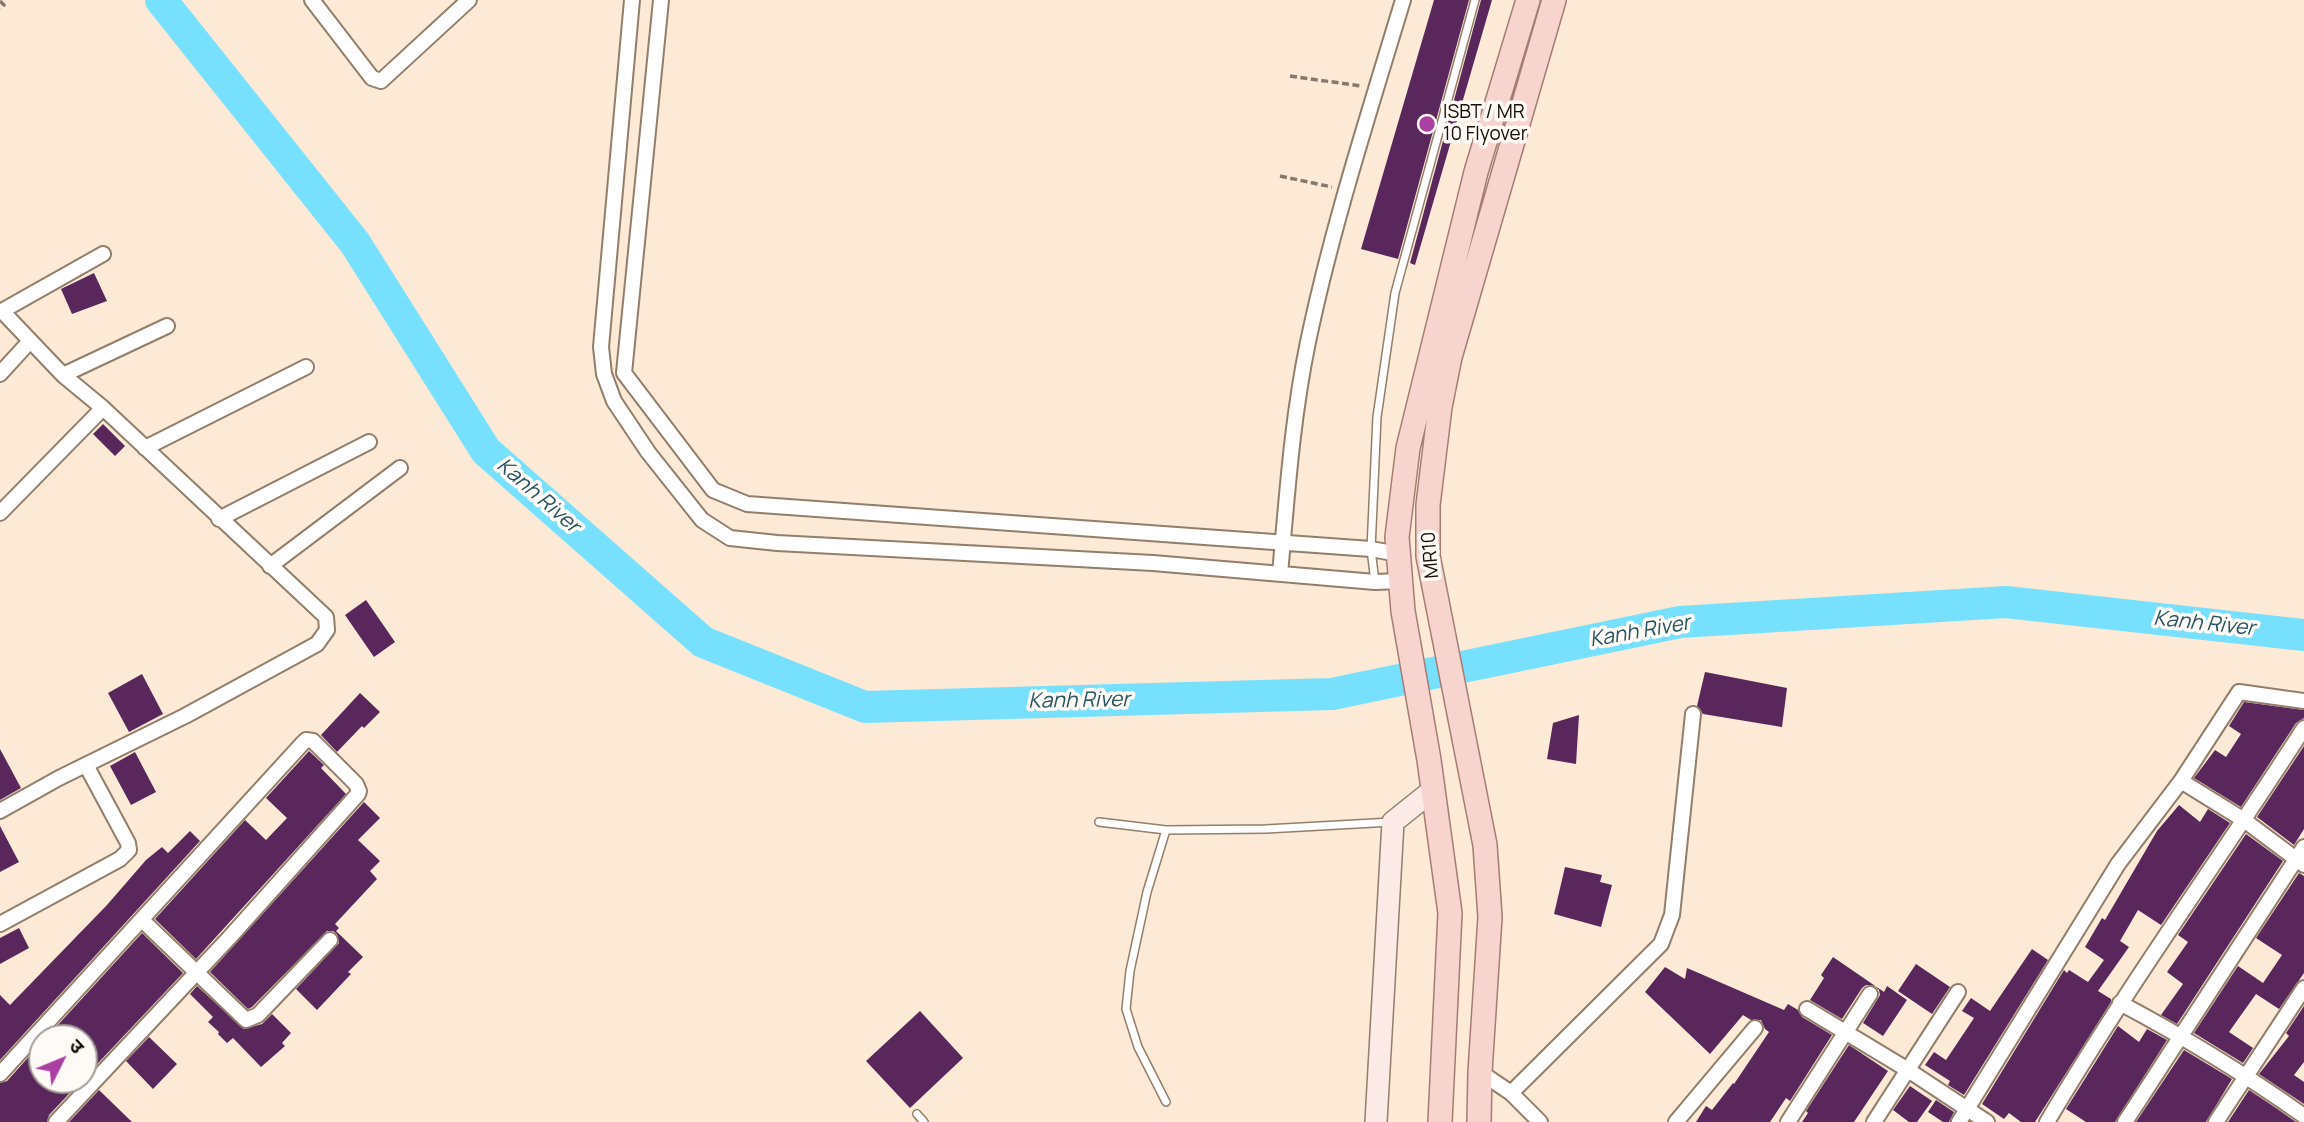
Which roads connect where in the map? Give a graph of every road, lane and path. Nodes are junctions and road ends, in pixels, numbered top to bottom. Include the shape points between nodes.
1 (312, 0) edge
2 (469, 0) edge
3 (632, 0) edge
4 (661, 0) edge
5 (1403, 0) edge
6 (1475, 0) edge
7 (1528, 0) edge
8 (1554, 0) edge
9 (0, 1) edge
10 (0, 8) edge
11 (1290, 76) dead end
12 (1377, 88) junction
13 (1280, 176) dead end
14 (1347, 190) junction
15 (103, 254) dead end
16 (167, 327) dead end
17 (30, 341) junction
18 (306, 367) dead end
19 (0, 374) edge
20 (63, 375) junction
21 (103, 408) junction
22 (369, 442) dead end
23 (145, 448) junction
24 (400, 468) dead end
25 (0, 513) edge
26 (219, 519) junction
27 (1283, 542) junction
28 (1371, 549) junction
29 (1398, 554) junction
30 (270, 566) junction
31 (1280, 574) junction
32 (1401, 581) junction
33 (1375, 582) junction
34 (2304, 701) edge
35 (1693, 714) dead end
36 (2304, 728) edge
37 (86, 765) junction
38 (2181, 780) junction
39 (1433, 790) junction
40 (0, 811) edge
41 (2244, 821) junction
42 (1099, 822) dead end
43 (1393, 822) junction
44 (1166, 830) junction
45 (2304, 847) edge
46 (2300, 862) edge
47 (142, 920) junction
48 (0, 924) edge
49 (330, 940) dead end
50 (196, 973) junction
51 (2304, 988) edge
52 (1958, 992) dead end
53 (1870, 994) dead end
54 (2120, 1003) junction
55 (1807, 1009) dead end
56 (1755, 1028) dead end
57 (1846, 1033) junction
58 (2182, 1036) junction
59 (1908, 1070) junction
60 (1480, 1072) junction
61 (0, 1074) edge
62 (2247, 1076) junction
63 (1511, 1093) junction
64 (1166, 1102) dead end
65 (1968, 1109) junction
66 (917, 1114) dead end
67 (2304, 1115) edge
68 (56, 1122) edge
69 (924, 1122) edge
70 (1376, 1122) edge
71 (1440, 1122) edge
72 (1479, 1122) edge
73 (1540, 1122) edge
74 (1676, 1122) edge
75 (1788, 1122) edge
76 (1874, 1122) edge
77 (1959, 1122) edge
78 (1987, 1122) edge
79 (2047, 1122) edge
80 (2125, 1122) edge
81 (2216, 1122) edge

1 - 2 street via 372,78 381,80
3 - 31 street via 601,347 604,373 614,401 648,452 702,520 730,538 777,543
4 - 27 street via 624,373 713,490 747,504
5 - 12 street
6 - 28 lane via 1395,293 1377,417
7 - 29 main road, MR10 via 1476,172 1408,449
8 - 60 main road, MR10 via 1450,357 1428,505 1428,556 1485,845 1490,916
9 - 10 path via 4,5
11 - 12 path
12 - 14 street
13 - 14 path
14 - 27 street via 1308,343 1290,445
15 - 17 street via 2,311
16 - 20 street
17 - 19 street
17 - 20 street
18 - 23 street
20 - 21 street
21 - 23 street
21 - 25 street
22 - 26 street
23 - 26 street
24 - 30 street
26 - 30 street
27 - 28 street
27 - 31 street
28 - 29 street
28 - 33 lane
29 - 32 main road, MR10
30 - 37 street via 326,617 325,636 185,716
31 - 33 street
32 - 33 street
32 - 39 main road, MR10
34 - 38 street via 2239,692
35 - 63 street via 1668,932 1637,970
36 - 41 street
37 - 40 street
37 - 48 street via 129,850
38 - 41 street
38 - 65 street via 2119,864
39 - 43 street
39 - 71 main road, MR10 via 1450,913
41 - 46 street
41 - 54 street
42 - 44 lane
43 - 44 lane
43 - 70 street
44 - 64 lane via 1147,892 1126,1009 1138,1047
45 - 46 street
46 - 58 street
47 - 50 street
47 - 50 street via 306,740 313,741 356,784 358,794
47 - 61 street
49 - 50 street via 252,1019 241,1017
50 - 68 street
51 - 62 street
52 - 59 street
53 - 57 street
54 - 58 street
54 - 79 street
55 - 57 street
56 - 74 street
57 - 59 street
57 - 75 street
58 - 62 street
58 - 80 street
59 - 65 street
59 - 76 street
60 - 63 street
60 - 72 main road, MR10
62 - 67 street
62 - 81 street
63 - 73 street
65 - 77 street
65 - 78 street
66 - 69 lane

